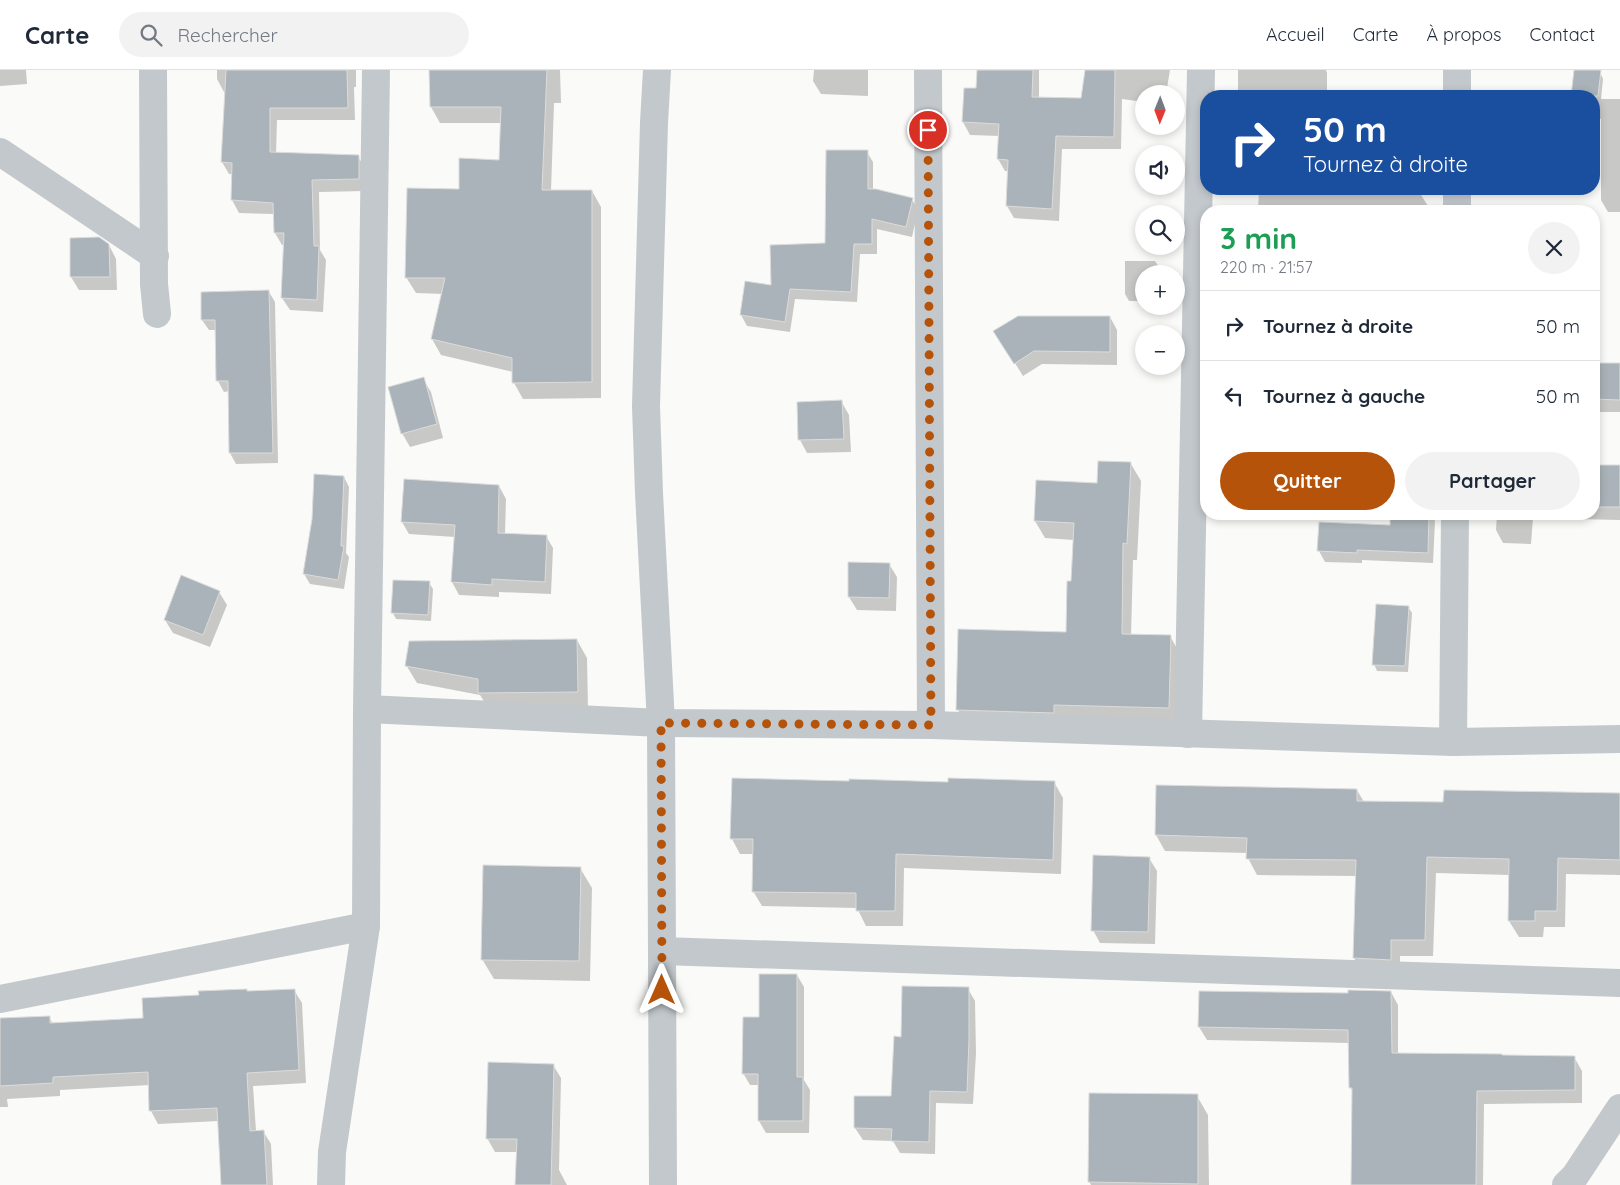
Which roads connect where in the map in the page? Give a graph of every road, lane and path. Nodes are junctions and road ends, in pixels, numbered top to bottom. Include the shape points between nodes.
1 (154, 70) edge
2 (376, 70) edge
3 (657, 70) edge
4 (928, 70) edge
5 (1201, 70) edge
6 (1457, 70) edge
7 (1201, 90) edge
8 (1457, 90) edge
9 (1200, 121) edge
10 (0, 152) edge
11 (155, 256) junction
12 (157, 314) dead end
13 (1455, 520) edge
14 (367, 709) junction
15 (661, 723) junction
16 (931, 725) junction
17 (1188, 734) junction
18 (1620, 739) edge
19 (1453, 742) junction
20 (366, 926) junction
21 (662, 951) junction
22 (1620, 983) edge
23 (0, 999) edge
24 (1620, 1108) edge
25 (1576, 1182) edge
26 (331, 1185) edge
27 (663, 1185) edge

1 - 11 street
2 - 14 street
3 - 15 street via 646,406
4 - 16 street
5 - 7 street
6 - 8 street
9 - 17 street
10 - 11 street
11 - 12 street
13 - 19 street
14 - 15 street
14 - 20 street
15 - 16 street
15 - 21 street
16 - 17 street
17 - 19 street
18 - 19 street
20 - 23 street
20 - 26 street via 332,1152
21 - 22 street
21 - 27 street
24 - 25 street

